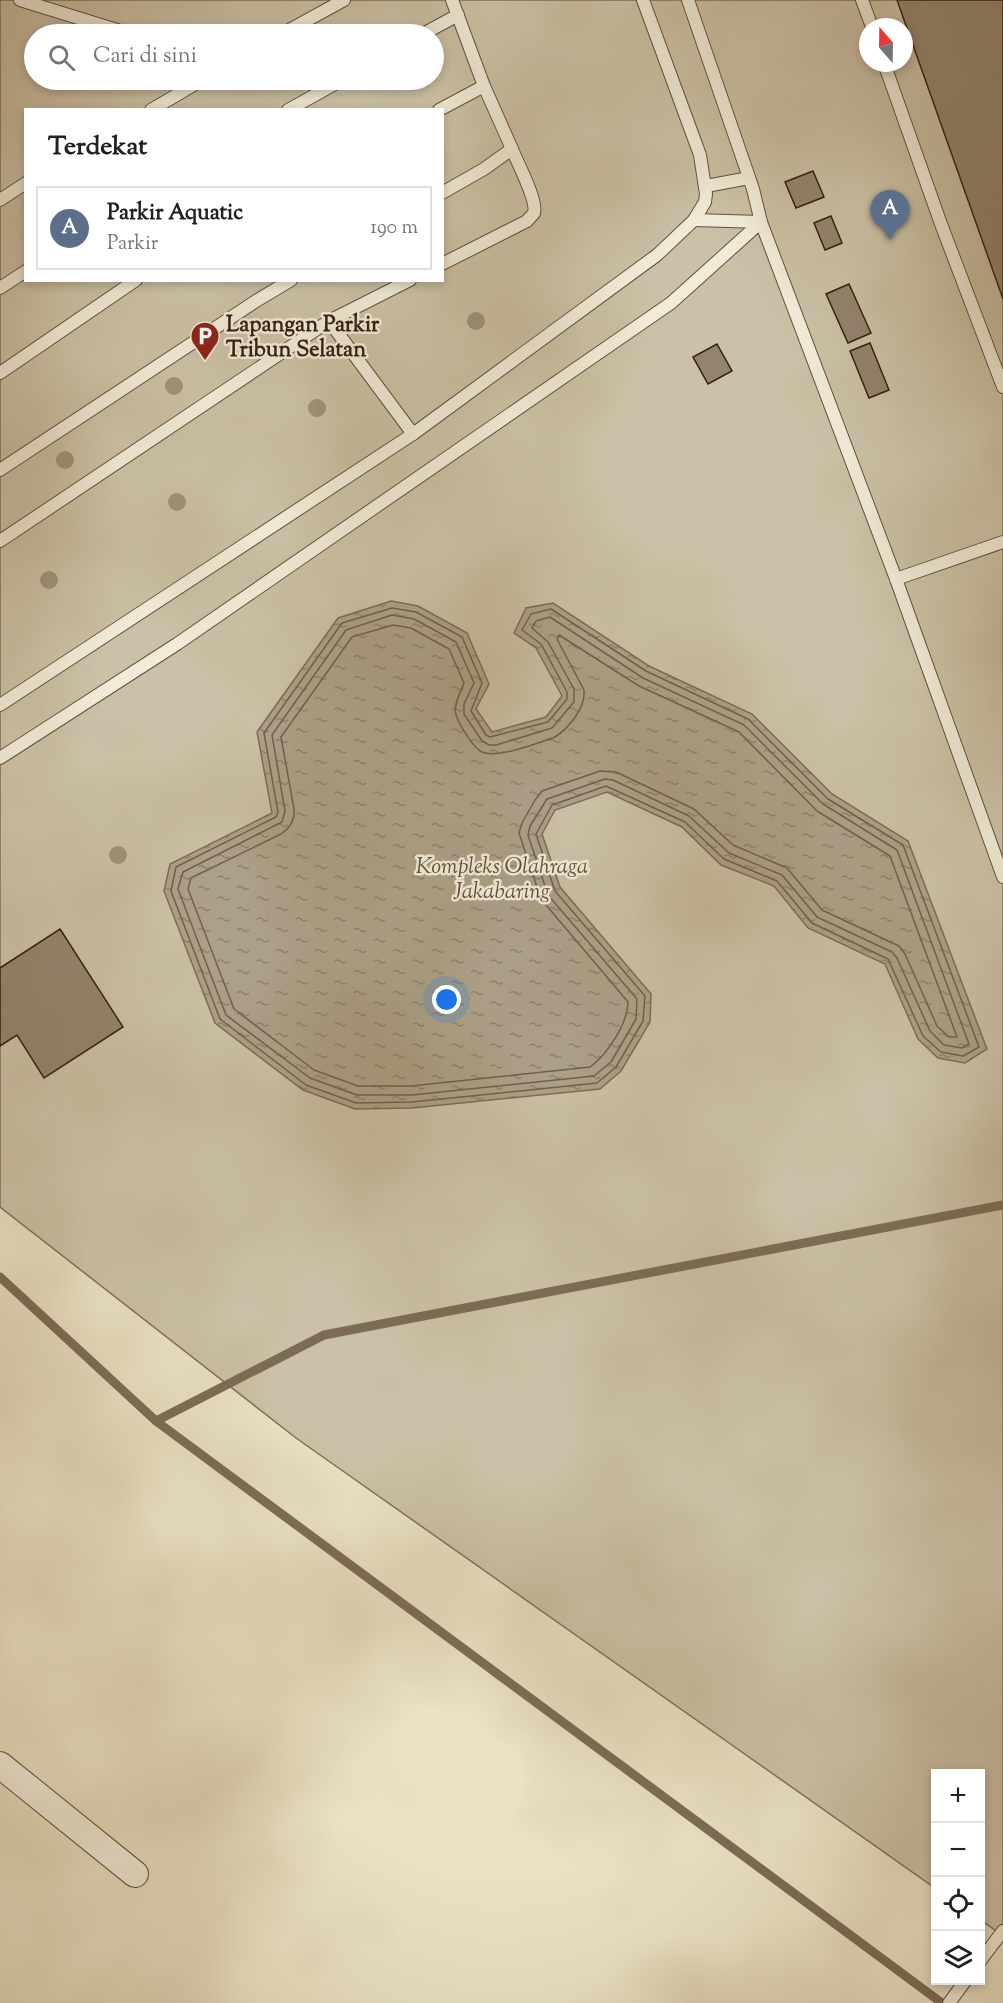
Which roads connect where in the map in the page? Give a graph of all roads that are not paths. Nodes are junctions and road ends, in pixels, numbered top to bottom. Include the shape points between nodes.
1 (20, 0) edge
2 (344, 0) edge
3 (452, 0) edge
4 (643, 0) edge
5 (688, 0) edge
6 (862, 0) edge
7 (458, 15) junction
8 (869, 18) edge
9 (98, 24) edge
10 (300, 24) edge
11 (441, 24) edge
12 (887, 72) edge
13 (484, 86) junction
14 (185, 90) edge
15 (324, 90) edge
16 (154, 108) edge
17 (292, 108) edge
18 (443, 108) edge
19 (512, 149) junction
20 (749, 178) junction
21 (24, 184) edge
22 (706, 186) junction
23 (444, 192) edge
24 (0, 200) edge
25 (694, 220) junction
26 (761, 222) junction
27 (444, 263) edge
28 (24, 272) edge
29 (133, 282) edge
30 (288, 282) edge
31 (406, 282) edge
32 (0, 288) edge
33 (329, 321) junction
34 (0, 373) edge
35 (1003, 387) edge
36 (413, 434) junction
37 (2, 466) edge
38 (0, 541) edge
39 (1003, 542) edge
40 (896, 579) junction
41 (0, 705) edge
42 (0, 758) edge
43 (1003, 877) edge
44 (0, 1765) edge
45 (135, 1874) dead end
46 (1003, 1931) edge
47 (985, 1956) edge
48 (962, 1985) edge
49 (949, 2003) edge

1 - 9 lane
2 - 10 lane
3 - 7 lane
4 - 22 lane via 700,155
5 - 20 lane
6 - 8 lane
7 - 11 lane
7 - 13 lane
12 - 35 lane
13 - 18 lane
13 - 19 lane
14 - 16 lane
15 - 17 lane
19 - 23 lane
19 - 27 lane via 534,213 527,221
20 - 22 lane
20 - 26 lane
21 - 24 lane
22 - 25 lane via 705,202
25 - 26 lane
25 - 36 lane via 657,255
26 - 40 lane
26 - 42 lane via 671,303 186,637
28 - 32 lane
29 - 34 lane
30 - 37 lane
31 - 33 lane
33 - 36 lane
33 - 38 lane
36 - 41 lane
39 - 40 lane
40 - 43 lane
44 - 45 street
46 - 47 lane
48 - 49 lane

